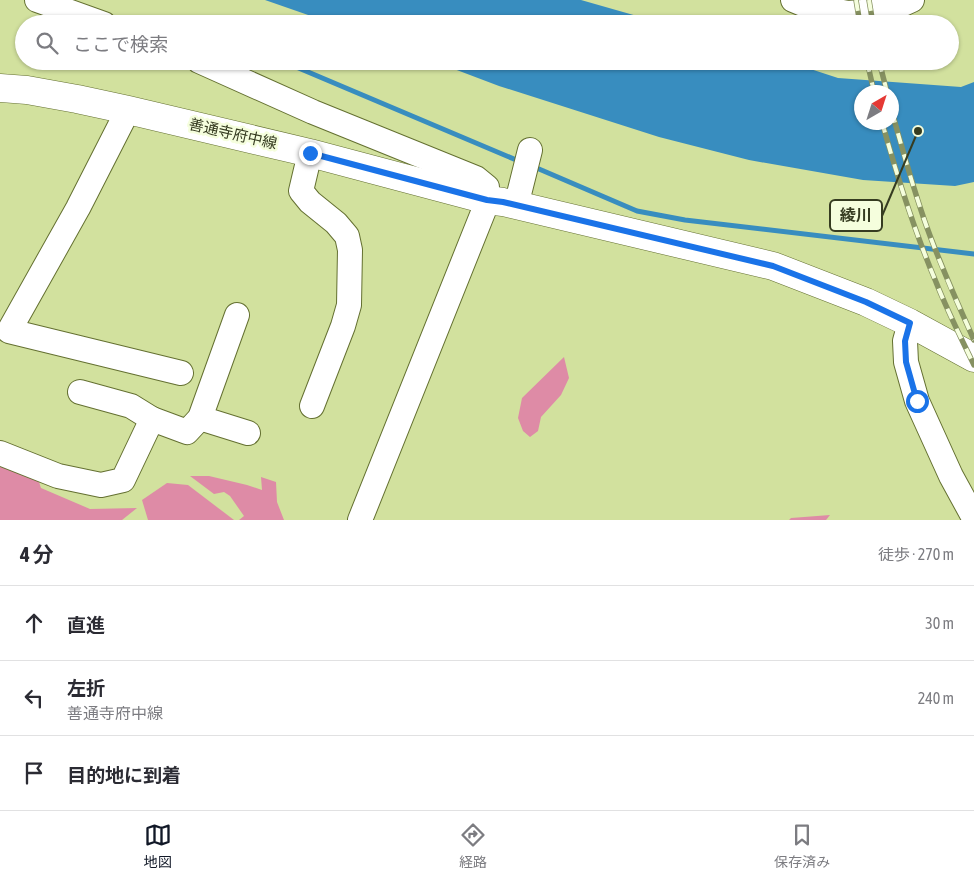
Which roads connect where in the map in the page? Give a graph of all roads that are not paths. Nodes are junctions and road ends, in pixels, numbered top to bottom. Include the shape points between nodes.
1 (37, 0) edge
2 (793, 0) edge
3 (912, 0) edge
4 (79, 15) edge
5 (220, 70) edge
6 (0, 88) edge
7 (128, 110) junction
8 (310, 153) junction
9 (527, 162) dead end
10 (487, 200) junction
11 (516, 206) junction
12 (238, 314) dead end
13 (910, 323) junction
14 (974, 358) edge
15 (181, 373) dead end
16 (80, 392) dead end
17 (312, 406) dead end
18 (200, 418) junction
19 (152, 419) junction
20 (248, 433) dead end
21 (0, 453) edge
22 (974, 518) edge
23 (360, 520) edge

1 - 4 street
2 - 3 street via 848,13 890,10
5 - 10 street via 312,112 476,178 487,187
6 - 7 main road, 善通寺府中線 via 69,97
7 - 8 main road, 善通寺府中線
7 - 15 street via 9,332
8 - 10 main road, 善通寺府中線
8 - 17 street via 301,191 347,236 350,250 348,305 343,326
9 - 11 street
10 - 11 main road, 善通寺府中線
10 - 23 street
11 - 13 main road, 善通寺府中線 via 773,266
12 - 18 street
13 - 14 main road, 善通寺府中線
13 - 22 street via 905,341 906,362 917,401
16 - 19 street via 131,406
18 - 19 street via 187,432
18 - 20 street
19 - 21 street via 123,480 101,485 58,476

